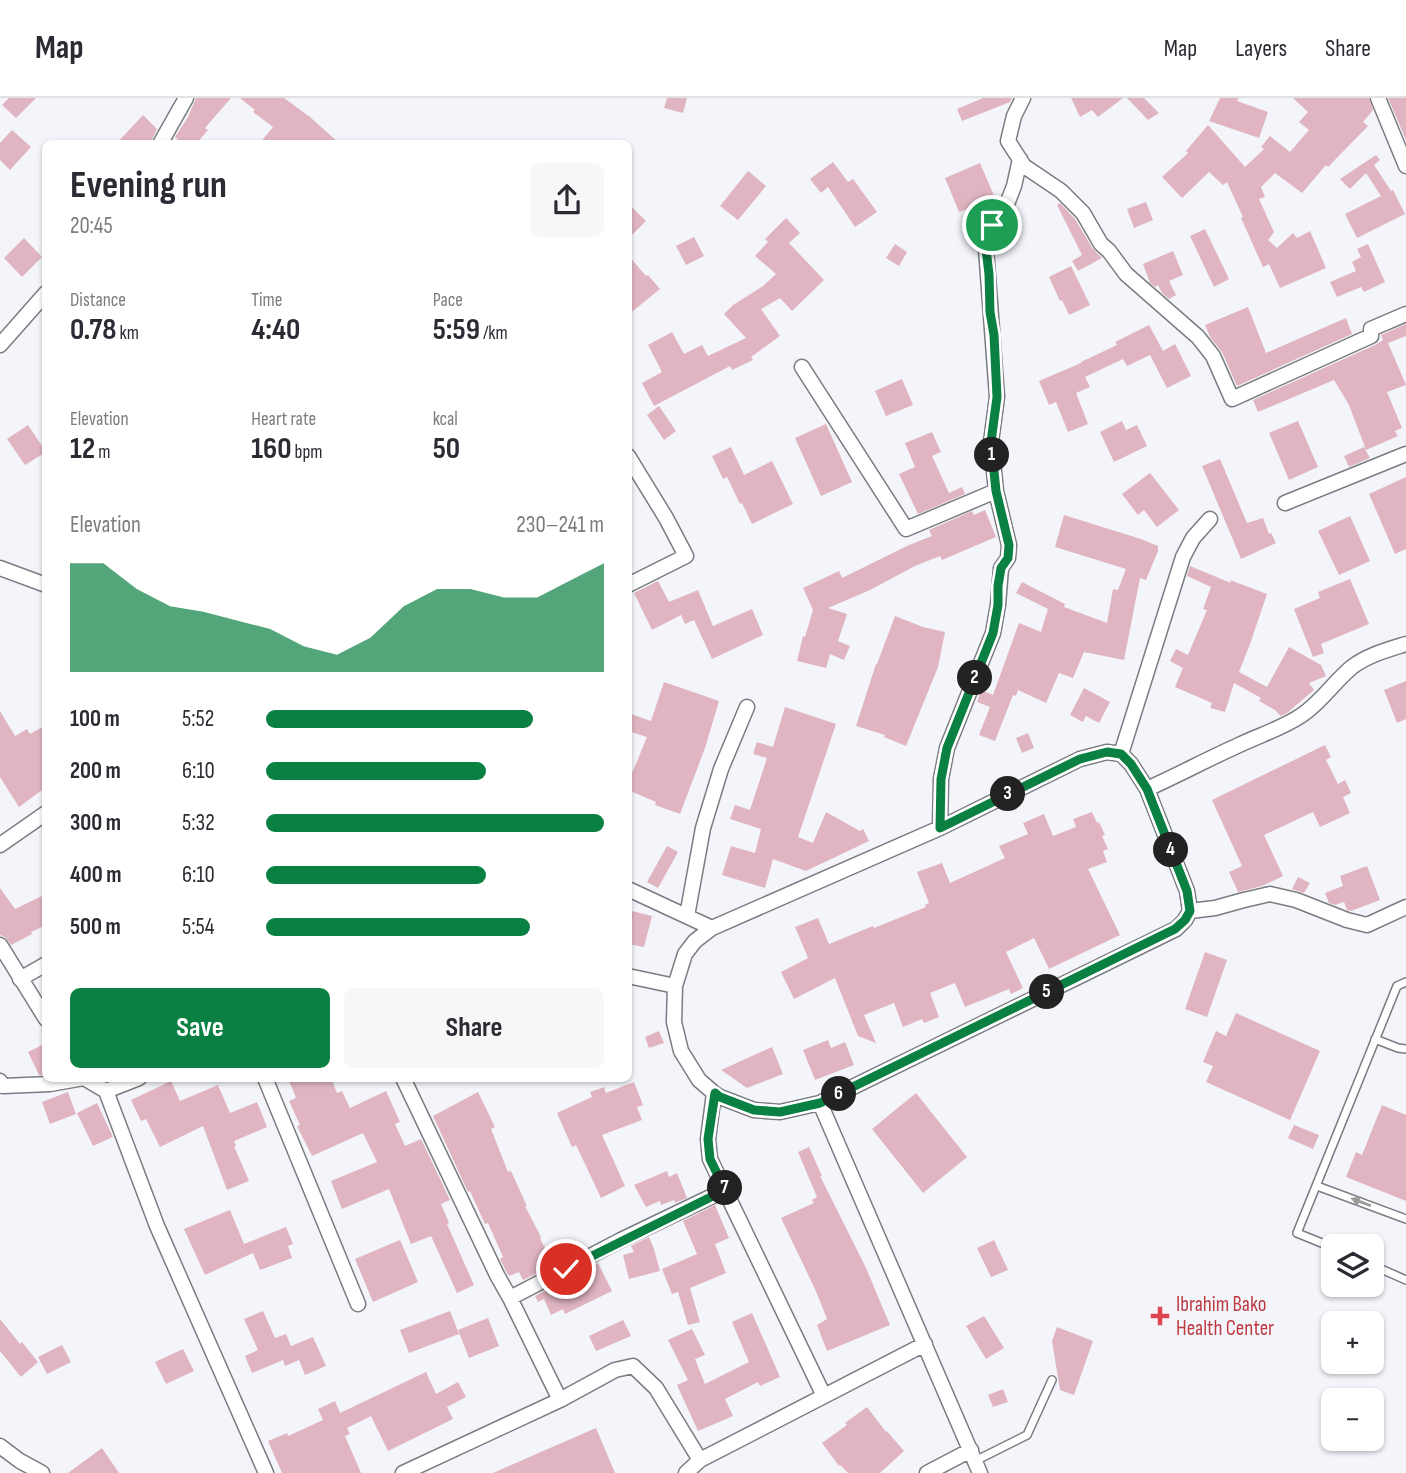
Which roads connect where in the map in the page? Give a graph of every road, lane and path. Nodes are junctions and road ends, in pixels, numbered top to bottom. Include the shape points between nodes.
1 (186, 98) edge
2 (1023, 98) edge
3 (1378, 98) edge
4 (162, 140) edge
5 (1020, 159) junction
6 (1406, 166) edge
7 (42, 298) edge
8 (1406, 314) edge
9 (0, 345) edge
10 (802, 367) dead end
11 (1406, 454) edge
12 (632, 463) edge
13 (996, 491) junction
14 (1284, 503) dead end
15 (1210, 519) dead end
16 (0, 568) edge
17 (632, 583) edge
18 (42, 584) edge
19 (1406, 644) edge
20 (747, 707) dead end
21 (1121, 754) junction
22 (1147, 789) junction
23 (42, 816) edge
24 (940, 828) junction
25 (0, 845) edge
26 (632, 891) edge
27 (1406, 908) edge
28 (1190, 911) junction
29 (687, 916) junction
30 (712, 928) junction
31 (0, 945) edge
32 (42, 966) edge
33 (632, 977) edge
34 (20, 979) junction
35 (1406, 982) edge
36 (675, 986) junction
37 (42, 1013) edge
38 (1375, 1039) junction
39 (1406, 1049) edge
40 (0, 1081) edge
41 (61, 1082) edge
42 (91, 1082) edge
43 (129, 1082) edge
44 (267, 1082) edge
45 (405, 1082) edge
46 (106, 1091) junction
47 (715, 1093) junction
48 (820, 1103) junction
49 (1317, 1186) junction
50 (725, 1190) junction
51 (1406, 1219) edge
52 (1321, 1243) edge
53 (1384, 1270) edge
54 (1406, 1280) edge
55 (510, 1297) junction
56 (358, 1304) dead end
57 (925, 1344) junction
58 (1052, 1380) dead end
59 (824, 1396) junction
60 (560, 1400) junction
61 (0, 1447) edge
62 (700, 1460) junction
63 (975, 1462) edge
64 (42, 1473) edge
65 (266, 1473) edge
66 (403, 1473) edge
67 (686, 1473) edge
68 (927, 1473) edge

1 - 4 street
2 - 5 street via 1008,141
3 - 6 street
5 - 8 street via 1061,191 1083,213 1126,274 1198,337 1213,356 1233,399 1371,336 1371,329
5 - 13 street via 1014,186 992,225 986,249 997,397 991,442
7 - 9 street
10 - 13 street via 906,529
11 - 14 street
12 - 17 street via 686,556
13 - 24 street via 1008,558 1001,568 993,633 947,748
15 - 21 street via 1183,556
16 - 18 street
19 - 22 street via 1353,667 1301,716
20 - 29 street via 703,828
21 - 22 street
21 - 24 street via 1107,752 1080,759
22 - 28 street via 1187,891
23 - 25 street
24 - 30 street
26 - 29 street
27 - 28 street via 1367,925 1270,894
28 - 48 street via 1175,929
29 - 30 street
30 - 36 street via 685,954
31 - 34 street
32 - 34 street
33 - 36 street
34 - 37 street
35 - 38 lane via 1397,986
36 - 47 street via 674,1022 681,1051 699,1080
38 - 39 lane
38 - 49 lane
40 - 41 street via 3,1086
42 - 46 street
43 - 46 street
44 - 56 street
45 - 55 street
46 - 65 street via 157,1226
47 - 48 street via 754,1110 780,1112
47 - 50 street via 708,1139 710,1159
48 - 57 street
51 -> 49 lane
49 - 52 lane via 1297,1233
50 - 55 street
50 - 59 street
53 - 54 lane
55 - 60 street
57 - 59 street
57 - 63 street
58 - 63 lane via 1027,1435
59 - 62 street
60 - 62 street via 615,1370 633,1366 656,1388
60 - 66 street
61 - 64 street
62 - 67 street
63 - 68 street

